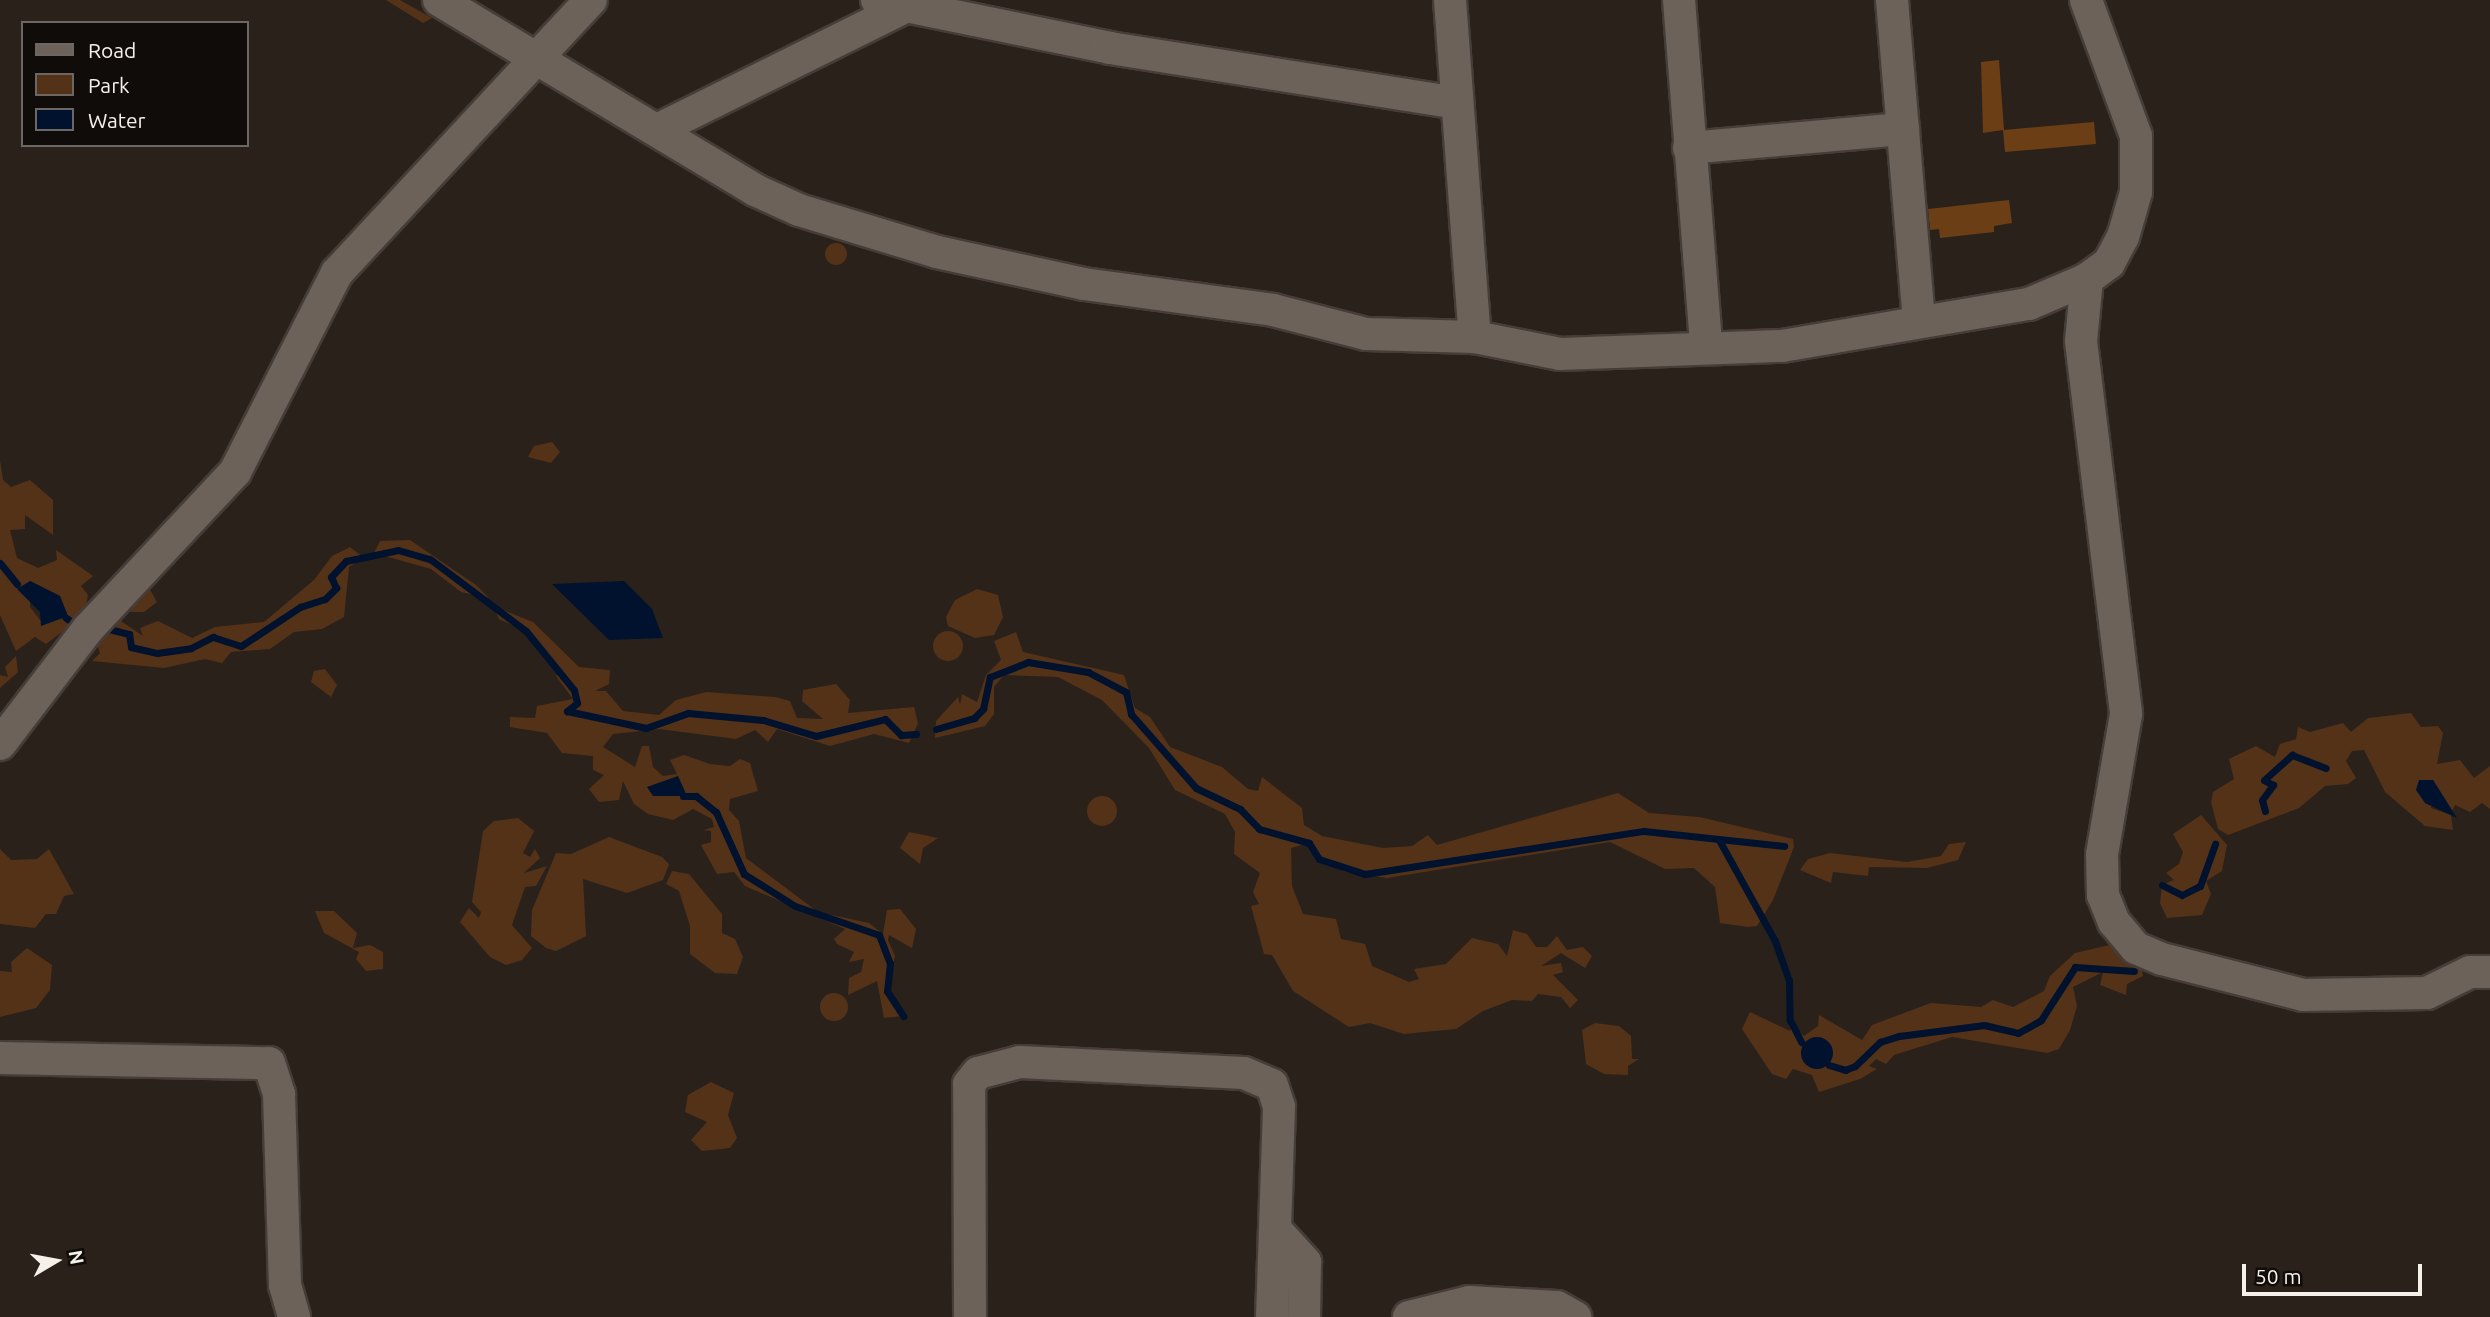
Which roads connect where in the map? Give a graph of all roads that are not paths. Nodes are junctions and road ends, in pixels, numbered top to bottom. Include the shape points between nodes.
1 (591, 0) edge
2 (877, 0) edge
3 (1450, 0) edge
4 (1679, 0) edge
5 (1892, 0) edge
6 (914, 3) edge
7 (452, 4) edge
8 (2085, 5) edge
9 (536, 59) junction
10 (1456, 103) junction
11 (659, 129) junction
12 (1903, 129) junction
13 (1689, 148) junction
14 (2087, 279) junction
15 (1919, 320) junction
16 (1475, 337) junction
17 (1706, 345) junction
18 (0, 744) edge
19 (2490, 972) edge
20 (0, 1058) edge
21 (1275, 1229) junction
22 (294, 1317) edge
23 (970, 1317) edge
24 (1272, 1317) edge
25 (1304, 1317) edge
26 (1409, 1317) edge
27 (1575, 1317) edge

1 - 9 street
2 - 6 street
3 - 10 street
4 - 13 street
5 - 12 street
6 - 10 street via 1110,48
6 - 11 street
7 - 9 street
8 - 14 street via 2136,136 2136,192 2123,237 2109,263
9 - 11 street
9 - 18 street via 337,273 235,472 88,629
10 - 16 street
11 - 16 street via 755,190 799,210 937,252 1084,284 1273,310 1366,334
12 - 13 street
12 - 15 street
13 - 17 street
14 - 15 street via 2029,304
14 - 19 street via 2081,341 2126,714 2102,853 2104,895 2114,922 2136,948 2162,959 2303,996 2427,993 2470,972
15 - 17 street via 1782,346
16 - 17 street via 1560,354
20 - 22 street via 269,1063 279,1094 285,1285
21 - 23 street via 1279,1107 1272,1085 1259,1075 1000,1066 969,1084
21 - 24 street
21 - 25 street via 1305,1262
26 - 27 street via 1469,1301 1557,1307

